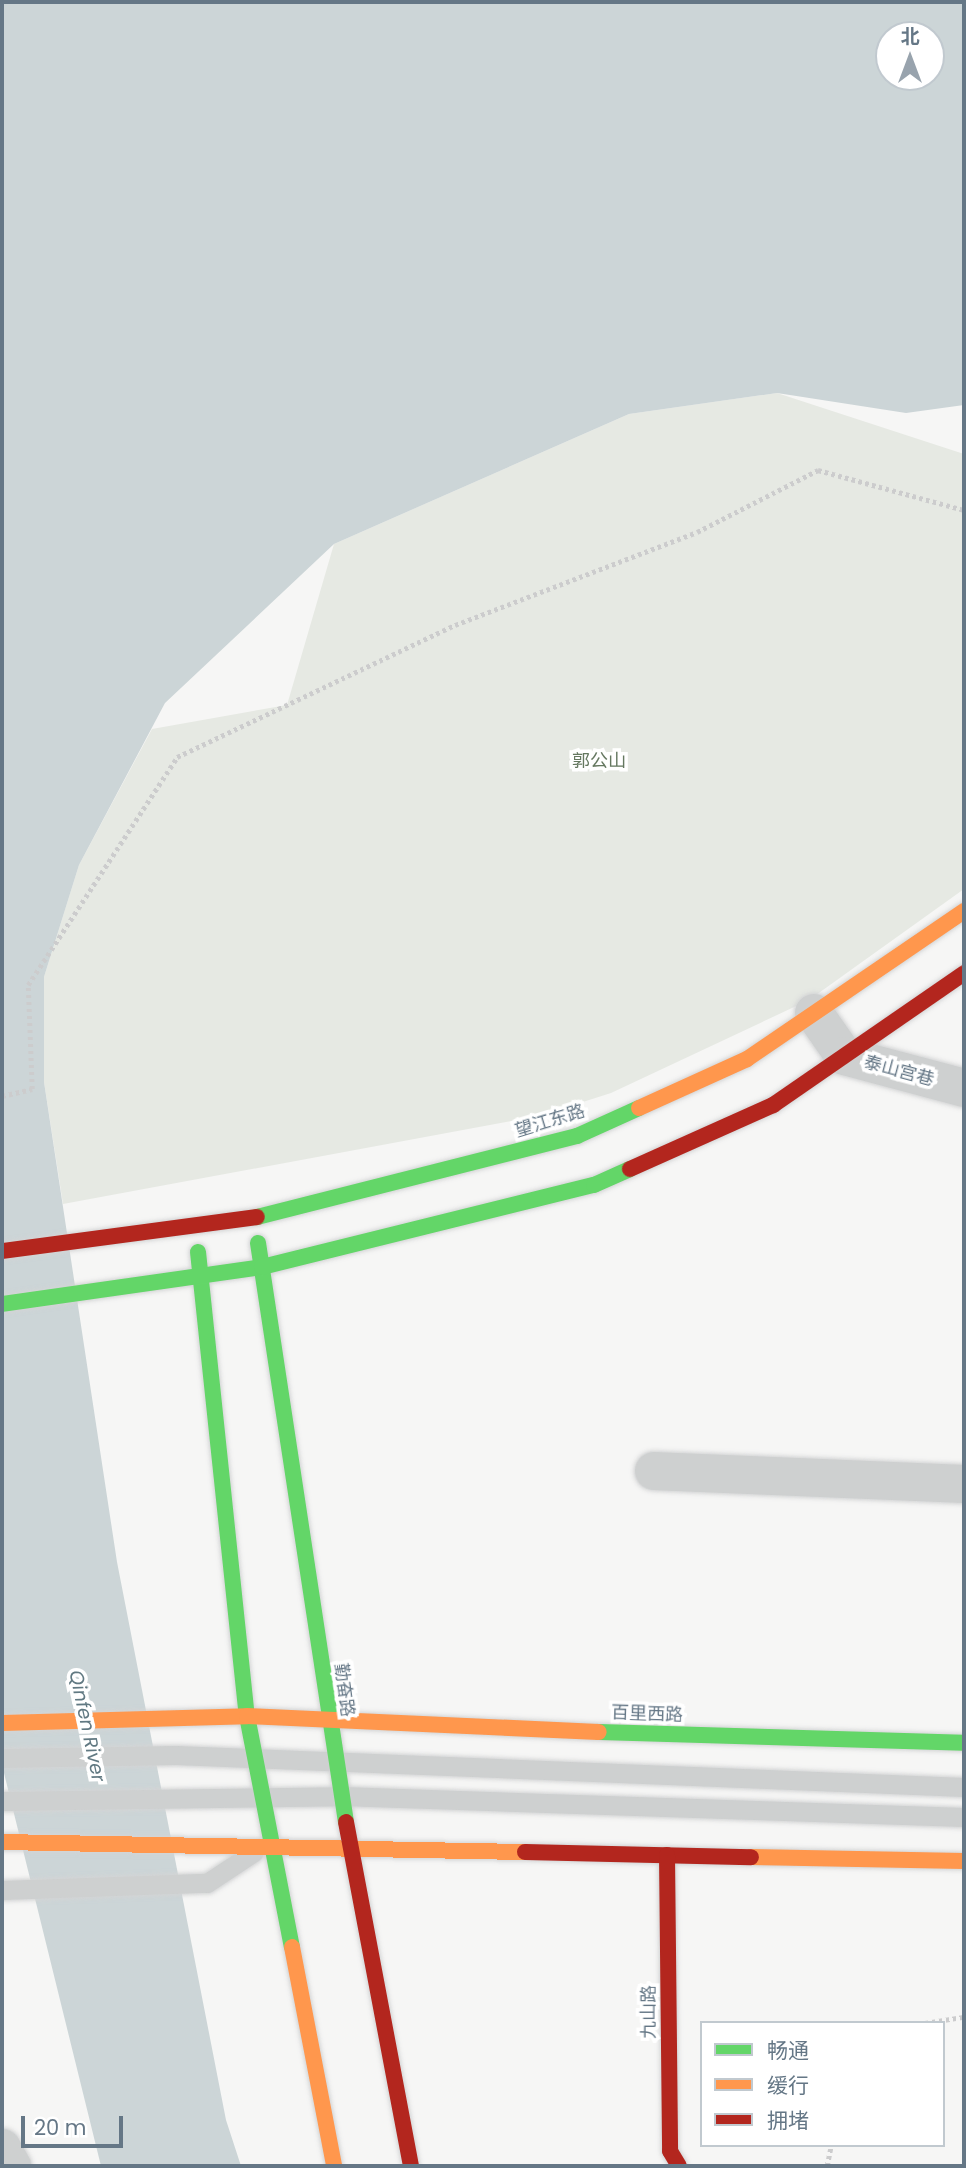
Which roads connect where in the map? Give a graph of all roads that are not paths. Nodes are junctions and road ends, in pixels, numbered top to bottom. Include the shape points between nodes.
1 (964, 911) edge
2 (964, 973) edge
3 (814, 1013) junction
4 (844, 1056) junction
5 (964, 1088) edge
6 (253, 1217) junction
7 (192, 1223) junction
8 (2, 1251) edge
9 (262, 1267) junction
10 (203, 1275) junction
11 (2, 1304) edge
12 (653, 1471) dead end
13 (964, 1484) edge
14 (247, 1716) junction
15 (2, 1723) edge
16 (329, 1724) junction
17 (964, 1743) edge
18 (2, 1758) edge
19 (254, 1758) junction
20 (334, 1760) junction
21 (964, 1787) edge
22 (260, 1795) junction
23 (341, 1796) junction
24 (2, 1801) edge
25 (964, 1817) edge
26 (2, 1842) edge
27 (267, 1844) junction
28 (353, 1849) junction
29 (667, 1855) junction
30 (964, 1861) edge
31 (2, 1890) edge
32 (2, 2148) edge
33 (12, 2166) edge
34 (334, 2166) edge
35 (411, 2166) edge
36 (679, 2166) edge

1 - 3 main road, 望江东路
2 - 4 main road
3 - 4 street, 泰山宫巷
3 - 6 main road, 望江东路 via 747,1059 577,1136
4 - 5 street, 泰山宫巷
4 - 9 main road via 773,1105 594,1185
6 - 7 main road, 望江东路
6 - 9 main road, 勤奋路
7 - 8 main road, 望江东路
7 - 10 main road
9 - 10 main road
9 - 16 main road, 勤奋路
10 - 11 main road
10 - 14 main road
12 - 13 street
14 - 15 main road, 百里西路
14 - 16 main road, 百里西路
14 - 19 main road
16 - 17 main road, 百里西路
16 - 20 main road, 勤奋路
18 - 19 lane
19 - 20 lane
19 - 22 main road
20 - 21 lane
20 - 23 main road, 勤奋路
22 - 23 lane
22 - 24 lane
22 - 27 main road
23 - 25 lane
23 - 28 main road, 勤奋路
26 - 27 main road
27 - 28 main road
27 - 31 lane via 206,1883
27 - 34 main road
28 - 29 main road
28 - 35 main road, 勤奋路
29 - 30 main road
29 - 36 main road, 九山路 via 670,2151
32 - 33 street

